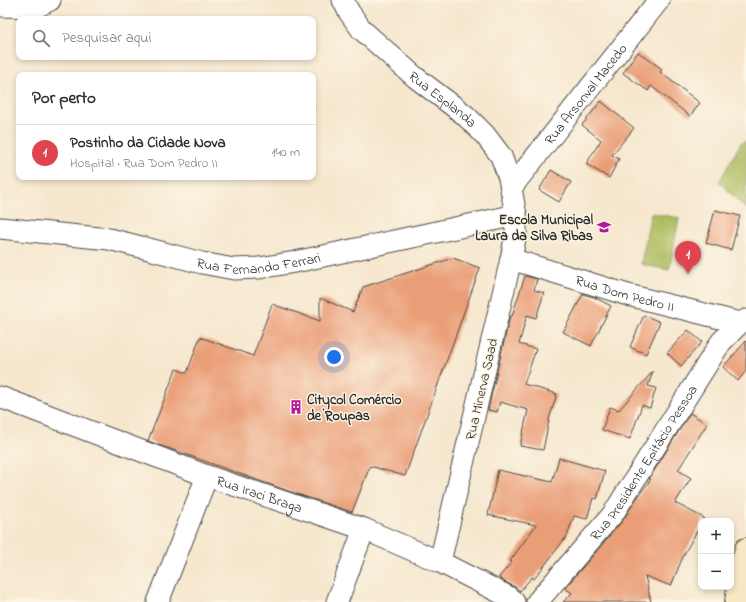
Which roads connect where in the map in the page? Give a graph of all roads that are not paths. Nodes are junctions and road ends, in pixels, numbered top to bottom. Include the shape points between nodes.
1 (343, 0) edge
2 (659, 0) edge
3 (43, 4) edge
4 (0, 6) edge
5 (511, 188) junction
6 (516, 215) junction
7 (0, 228) edge
8 (511, 259) junction
9 (743, 321) edge
10 (0, 397) edge
11 (207, 476) junction
12 (364, 529) junction
13 (746, 549) edge
14 (440, 562) junction
15 (509, 600) edge
16 (158, 602) edge
17 (337, 602) edge
18 (536, 602) edge
19 (736, 602) edge

1 - 5 street, Rua Esplanda via 362,30 485,135 501,156
2 - 5 street, Rua Arsonval Macedo
3 - 4 street
5 - 6 street, Rua Esplanda
6 - 7 street, Rua Fernando Ferrari via 295,262 240,269 202,263 109,239
6 - 8 street, Rua Minerva Saad via 516,234
8 - 9 street, Rua Dom Pedro II via 628,295
8 - 14 street, Rua Minerva Saad
9 - 18 street, Rua Presidente Epitácio Pessoa via 721,342 613,514
10 - 11 street, Rua Iraci Braga
11 - 12 street, Rua Iraci Braga
11 - 16 street
12 - 14 street, Rua Iraci Braga
12 - 17 street
13 - 19 main road
14 - 15 street, Rua Iraci Braga

